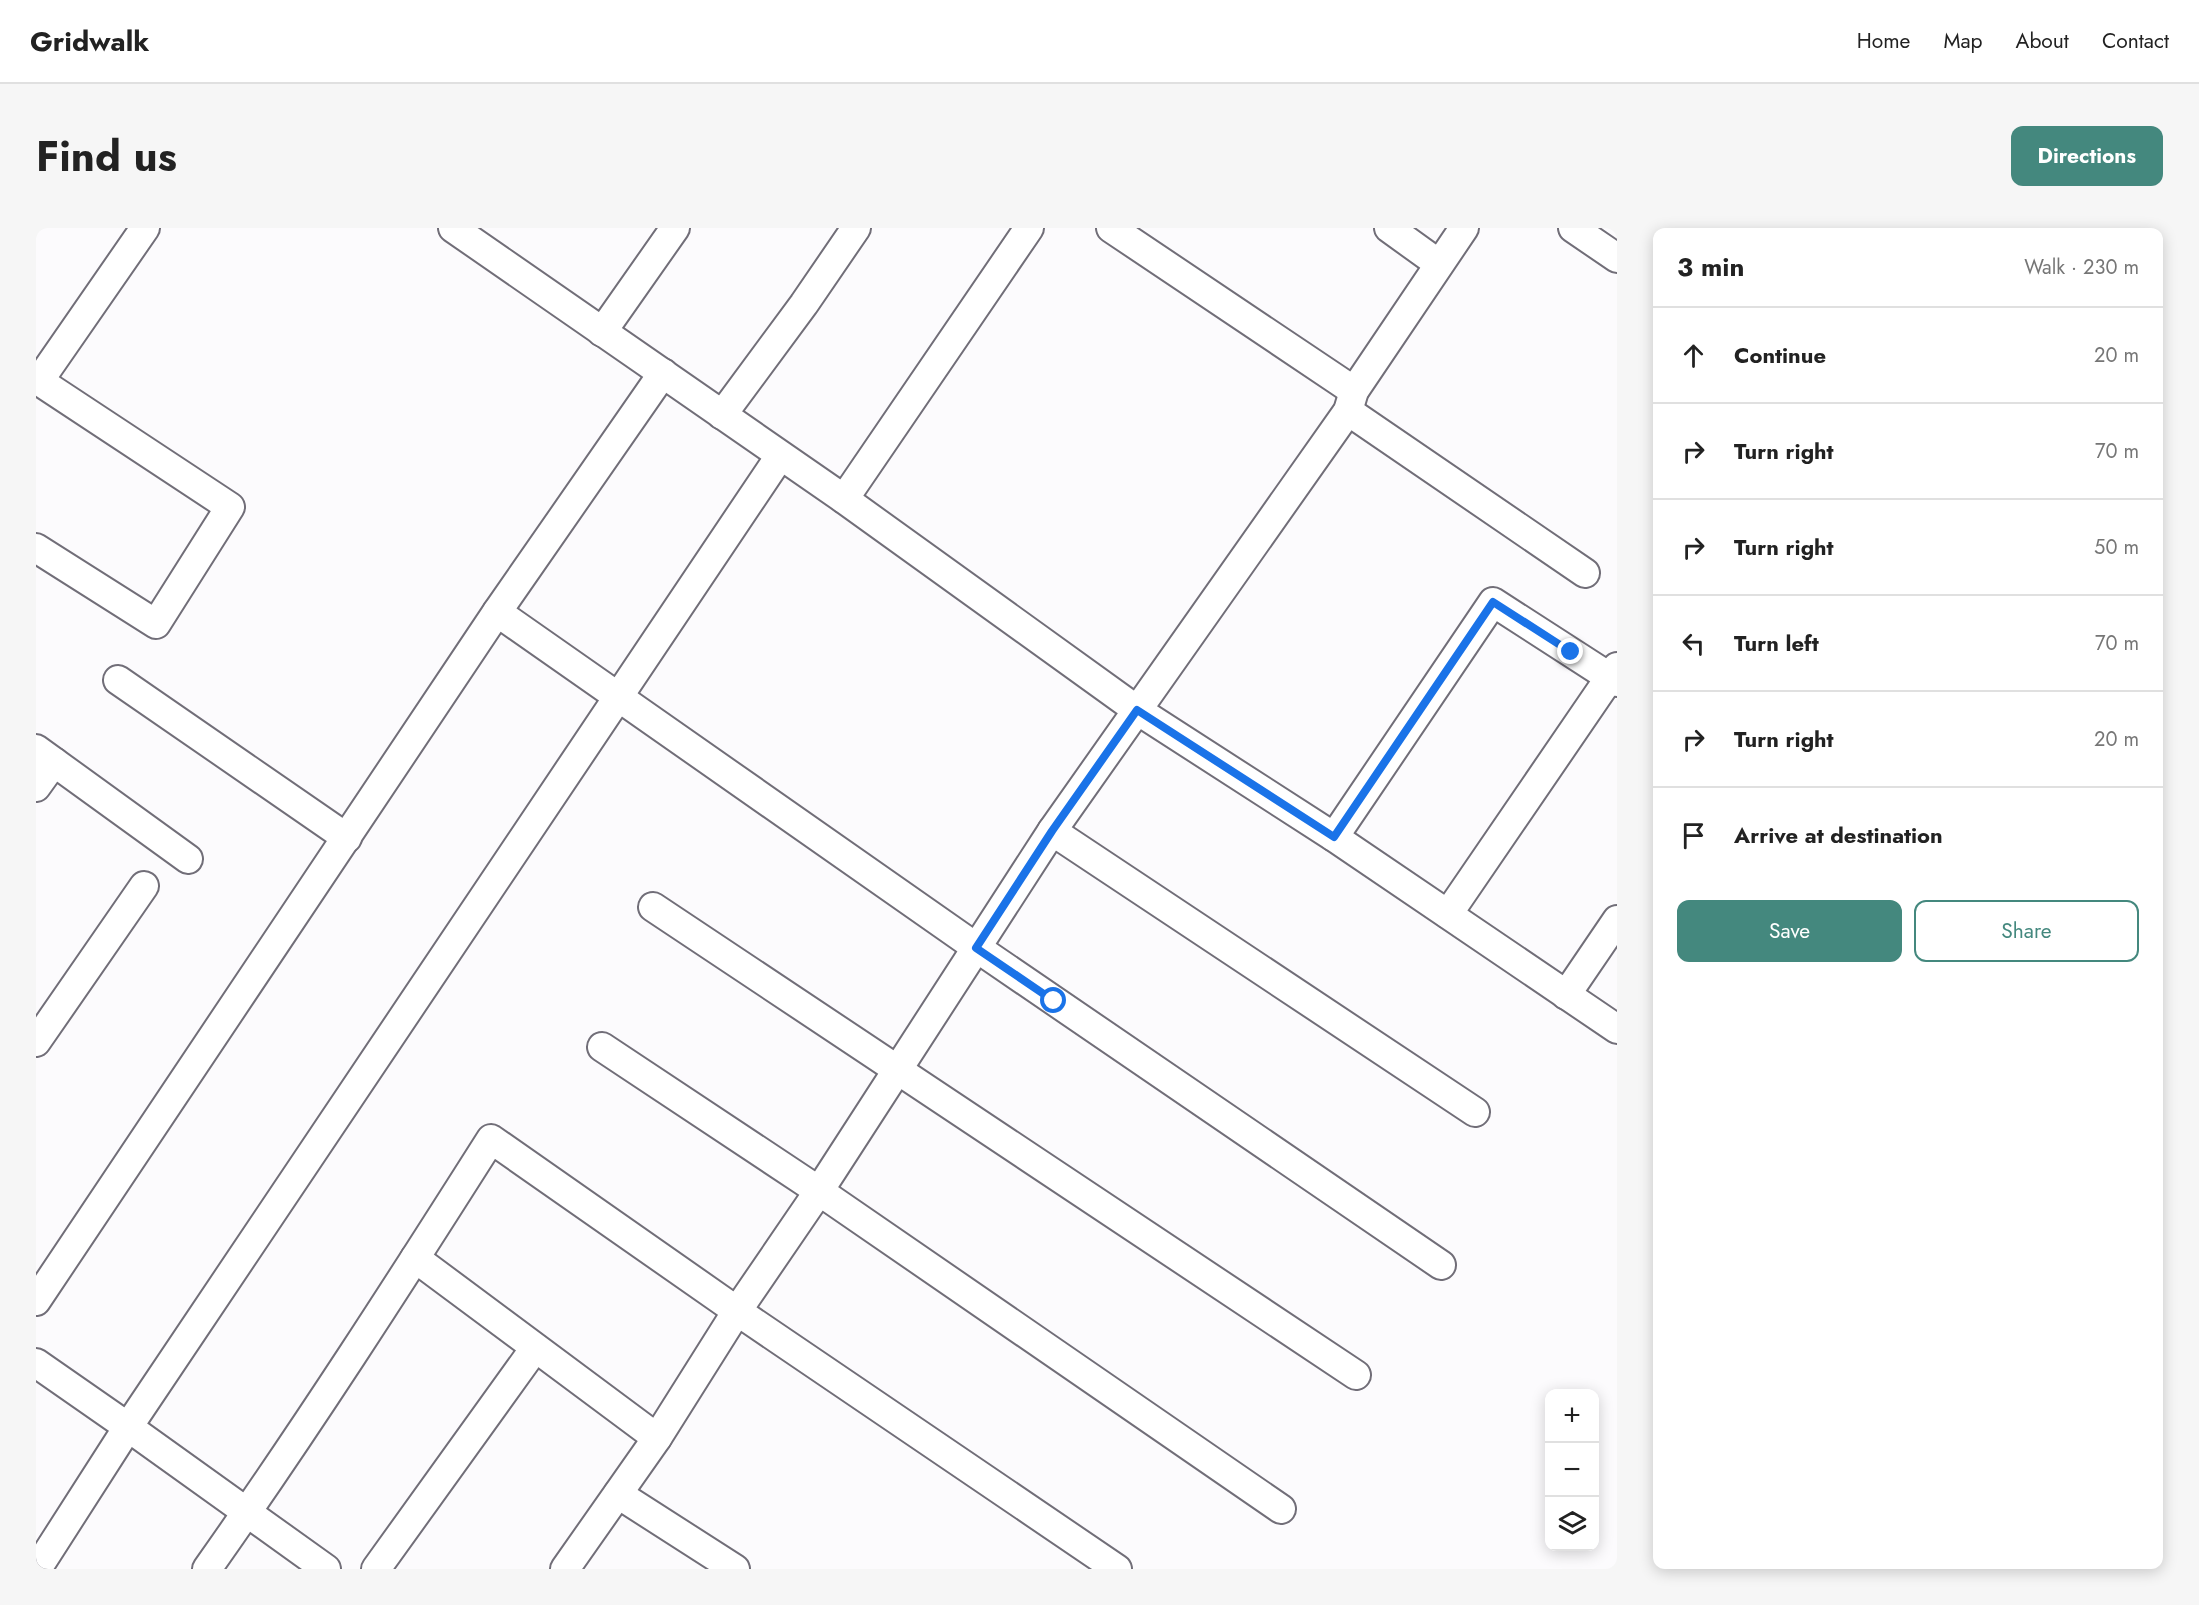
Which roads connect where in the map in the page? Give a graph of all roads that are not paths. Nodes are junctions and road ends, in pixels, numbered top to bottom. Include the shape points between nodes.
1 (145, 228) edge
2 (453, 228) edge
3 (675, 228) edge
4 (856, 228) edge
5 (1029, 228) edge
6 (1111, 228) edge
7 (1389, 228) edge
8 (1464, 228) edge
9 (1573, 228) edge
10 (482, 236) edge
11 (1617, 258) edge
12 (1439, 264) junction
13 (602, 332) junction
14 (663, 373) junction
15 (38, 380) edge
16 (1351, 401) junction
17 (722, 415) junction
18 (780, 456) junction
19 (844, 499) junction
20 (36, 548) edge
21 (1585, 573) dead end
22 (496, 612) junction
23 (1615, 675) edge
24 (118, 680) dead end
25 (617, 696) junction
26 (1137, 710) junction
27 (45, 756) edge
28 (36, 787) edge
29 (1052, 831) junction
30 (1334, 837) junction
31 (347, 838) junction
32 (188, 859) dead end
33 (144, 886) dead end
34 (653, 907) dead end
35 (1448, 914) junction
36 (1617, 920) edge
37 (976, 948) junction
38 (1566, 995) junction
39 (1617, 1029) edge
40 (36, 1042) edge
41 (602, 1047) dead end
42 (897, 1070) junction
43 (1475, 1112) dead end
44 (819, 1191) junction
45 (415, 1258) junction
46 (1441, 1265) dead end
47 (36, 1301) edge
48 (737, 1311) junction
49 (535, 1348) junction
50 (36, 1363) edge
51 (1356, 1375) dead end
52 (128, 1427) junction
53 (657, 1438) junction
54 (618, 1494) junction
55 (1281, 1509) dead end
56 (248, 1511) junction
57 (37, 1569) edge
58 (207, 1569) edge
59 (326, 1569) edge
60 (376, 1569) edge
61 (565, 1569) edge
62 (735, 1569) edge
63 (1117, 1569) edge

1 - 15 street
2 - 10 street
3 - 13 street
4 - 17 street
5 - 19 street
6 - 16 street
7 - 12 street
8 - 12 street
9 - 11 street
10 - 13 street
12 - 16 street
13 - 14 street
14 - 17 street
14 - 22 street
15 - 20 street via 230,507 156,624
16 - 21 street
16 - 26 street
17 - 18 street
18 - 19 street
18 - 25 street
19 - 26 street
22 - 25 street
22 - 31 street
23 - 30 street via 1493,602
23 - 35 street
24 - 31 street
25 - 37 street
25 - 52 street
26 - 29 street
26 - 30 street
27 - 28 street
27 - 32 street
29 - 37 street
29 - 43 street
30 - 35 street
31 - 47 street
33 - 40 street
34 - 42 street
35 - 38 street
36 - 38 street
37 - 42 street
37 - 46 street
38 - 39 street
41 - 44 street
42 - 44 street
42 - 51 street
44 - 48 street
44 - 55 street
45 - 48 street via 491,1139
45 - 49 street
45 - 56 street
48 - 53 street
48 - 63 street
49 - 53 street
49 - 60 street
50 - 52 street
52 - 56 street
52 - 57 street
53 - 54 street
54 - 61 street
54 - 62 street
56 - 58 street
56 - 59 street

